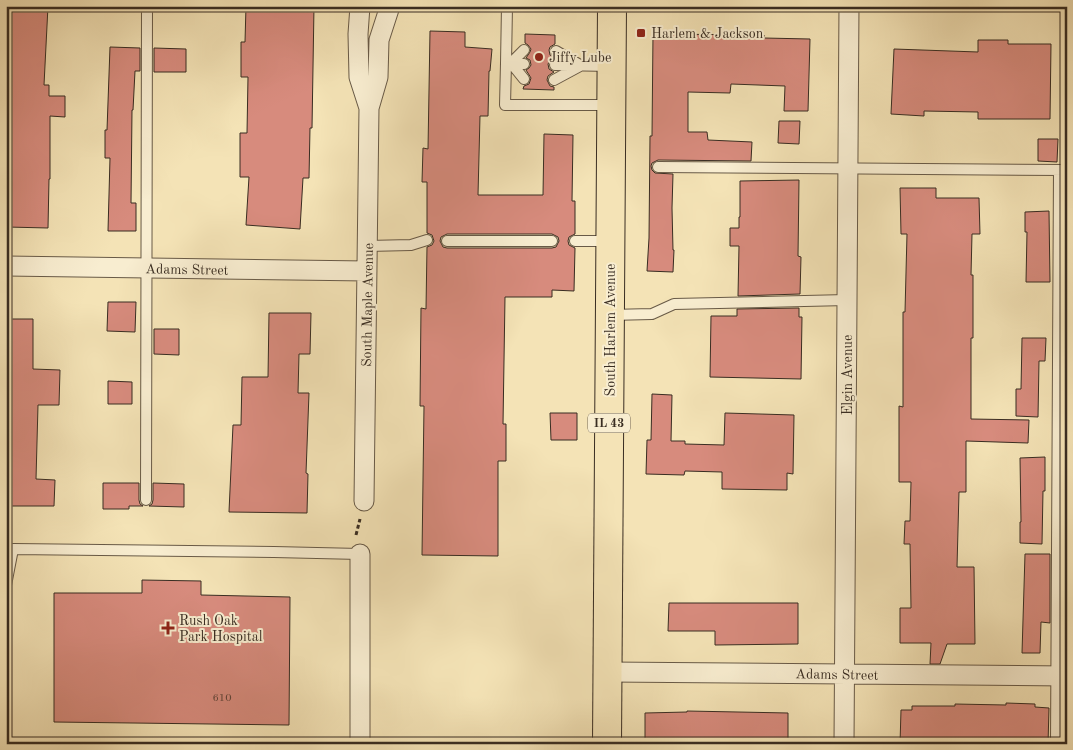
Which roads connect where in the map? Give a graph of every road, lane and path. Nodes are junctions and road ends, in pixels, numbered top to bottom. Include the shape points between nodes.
1 (147, 6) edge
2 (360, 6) edge
3 (390, 6) edge
4 (506, 6) edge
5 (612, 6) edge
6 (849, 6) edge
7 (524, 50) dead end
8 (556, 51) dead end
9 (509, 63) junction
10 (524, 64) dead end
11 (554, 65) dead end
12 (580, 65) junction
13 (612, 66) junction
14 (524, 79) dead end
15 (554, 80) dead end
16 (612, 105) junction
17 (370, 108) junction
18 (658, 167) dead end
19 (848, 168) junction
20 (1063, 170) edge
21 (427, 240) dead end
22 (448, 241) dead end
23 (552, 241) dead end
24 (575, 241) dead end
25 (610, 241) junction
26 (368, 246) junction
27 (6, 266) edge
28 (147, 268) junction
29 (367, 271) junction
30 (847, 300) junction
31 (610, 315) junction
32 (146, 500) dead end
33 (364, 501) joint
34 (355, 554) junction
35 (6, 585) edge
36 (608, 672) junction
37 (845, 675) junction
38 (1061, 676) edge
39 (360, 744) edge
40 (607, 744) edge
41 (844, 744) edge
42 (1056, 744) edge

1 - 28 lane
2 - 17 street, South Maple Avenue via 359,77
3 - 17 street, South Maple Avenue via 379,40 378,77
4 - 9 lane
5 - 13 main road, South Harlem Avenue / IL 43
6 - 19 street, Elgin Avenue
7 - 9 lane
8 - 12 lane
9 - 10 lane
9 - 14 lane
9 - 16 lane via 505,105
11 - 12 lane
12 - 13 lane
12 - 15 lane
13 - 16 main road, South Harlem Avenue / IL 43
16 - 25 main road, South Harlem Avenue / IL 43
17 - 26 street, South Maple Avenue
18 - 19 lane
19 - 20 lane
19 - 30 street, Elgin Avenue
20 - 38 lane
21 - 26 lane via 411,245
22 - 23 lane
24 - 25 lane
25 - 31 main road, South Harlem Avenue / IL 43
26 - 29 street, South Maple Avenue
27 - 28 street, Adams Street
28 - 29 street, Adams Street
28 - 32 lane
29 - 33 street, South Maple Avenue
30 - 31 lane via 674,304 652,314
30 - 37 street, Elgin Avenue
31 - 36 main road, South Harlem Avenue / IL 43
33 - 34 path
34 - 35 lane via 13,550
34 - 39 street
36 - 37 street, Adams Street
36 - 40 main road, South Harlem Avenue / IL 43
37 - 38 street, Adams Street
37 - 41 street, Elgin Avenue
38 - 42 lane

